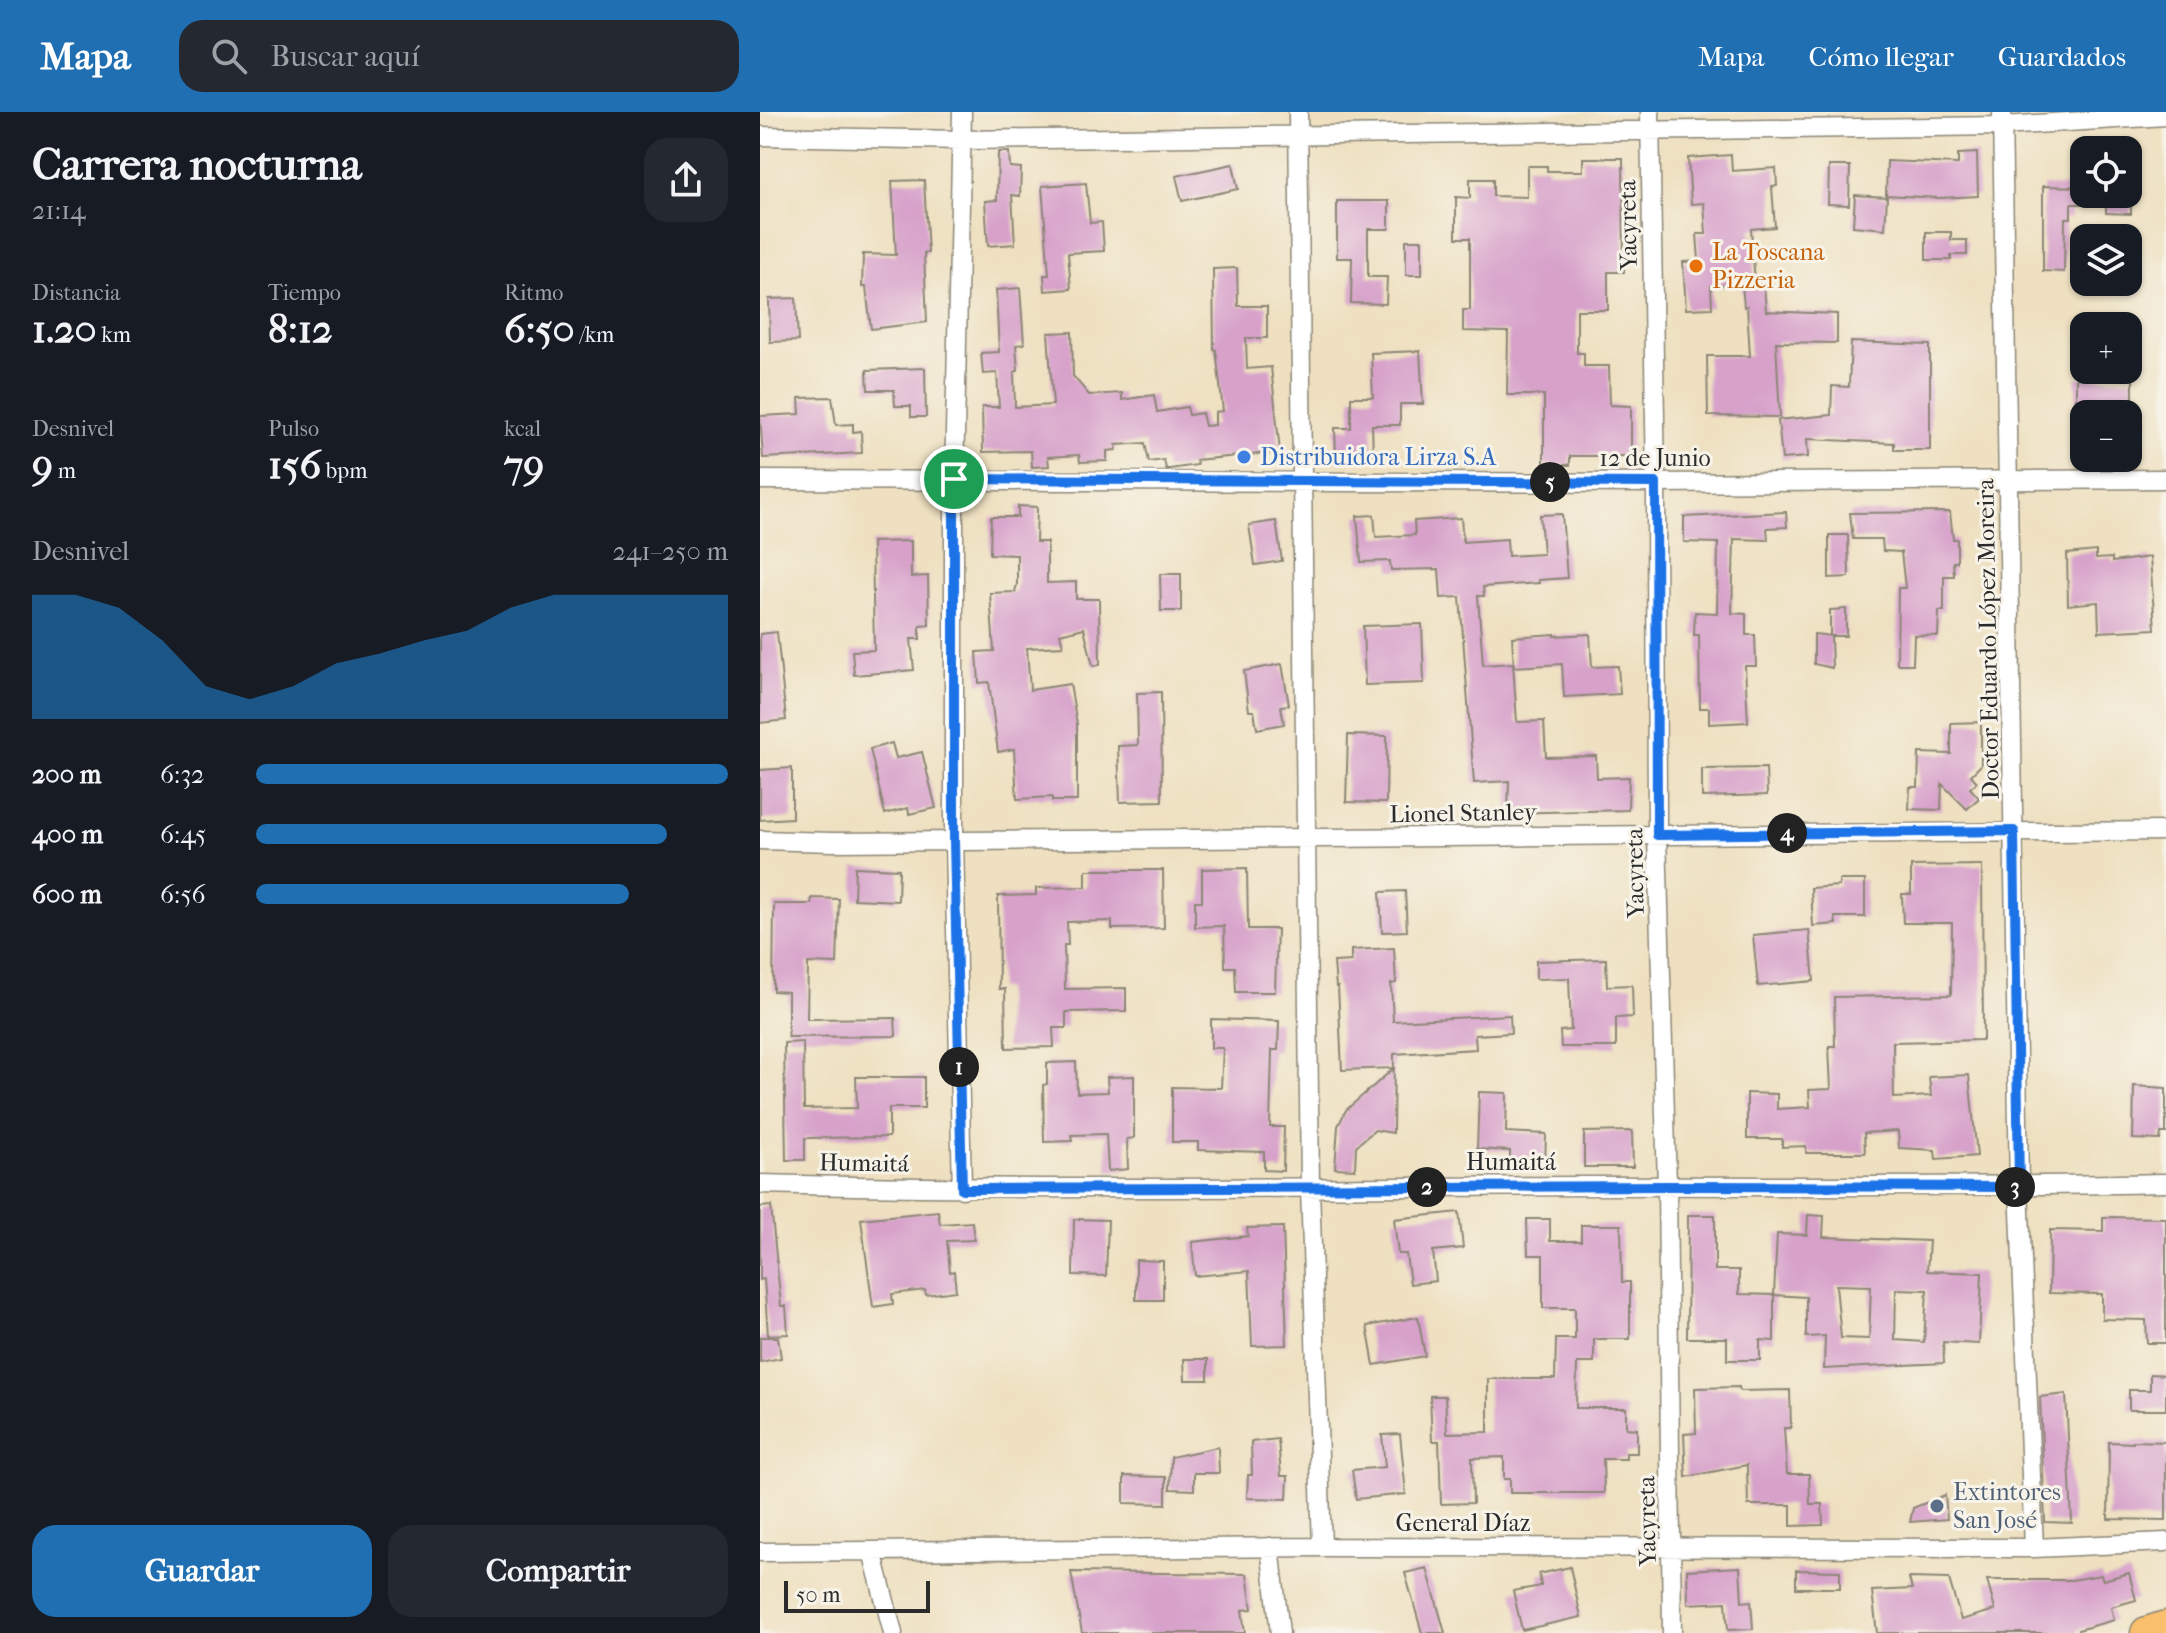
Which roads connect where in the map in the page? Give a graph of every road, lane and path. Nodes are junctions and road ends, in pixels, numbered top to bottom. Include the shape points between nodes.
1 (962, 112) edge
2 (1298, 112) edge
3 (2166, 116) edge
4 (2002, 119) edge
5 (1650, 121) edge
6 (1298, 135) junction
7 (760, 136) edge
8 (962, 140) junction
9 (2010, 478) junction
10 (954, 479) junction
11 (2166, 479) edge
12 (760, 480) edge
13 (1300, 481) junction
14 (1656, 483) junction
15 (2014, 831) junction
16 (2166, 831) edge
17 (1657, 835) junction
18 (1306, 838) junction
19 (760, 840) edge
20 (954, 841) junction
21 (2166, 1183) edge
22 (760, 1184) edge
23 (1667, 1186) junction
24 (1310, 1187) junction
25 (2019, 1187) junction
26 (962, 1189) junction
27 (2166, 1542) edge
28 (1270, 1547) junction
29 (1322, 1547) junction
30 (1672, 1548) junction
31 (2034, 1548) junction
32 (872, 1551) junction
33 (760, 1552) edge
34 (2166, 1627) edge
35 (893, 1633) edge
36 (1280, 1633) edge
37 (1672, 1633) edge
38 (2147, 1633) edge

1 - 8 street
2 - 6 street
3 - 4 street
4 - 5 street
4 - 9 street, Doctor Eduardo López Moreira
5 - 6 street
5 - 14 street, Yacyreta
6 - 8 street
6 - 13 street
7 - 8 street
8 - 10 street
9 - 11 street, 12 de Junio
9 - 14 street, 12 de Junio
9 - 15 street, Doctor Eduardo López Moreira
10 - 12 street, 12 de Junio
10 - 13 street, 12 de Junio
10 - 20 street
13 - 14 street, 12 de Junio
13 - 18 street
14 - 17 street, Yacyreta
15 - 16 street, Lionel Stanley
15 - 17 street, Lionel Stanley
15 - 25 street, Doctor Eduardo López Moreira
17 - 18 street, Lionel Stanley
17 - 23 street, Yacyreta
18 - 20 street, Lionel Stanley
18 - 24 street
19 - 20 street, Lionel Stanley
20 - 26 street
21 - 25 street, Humaitá
22 - 26 street, Humaitá
23 - 24 street, Humaitá
23 - 25 street, Humaitá
23 - 30 street, Yacyreta
24 - 26 street, Humaitá
24 - 29 street
25 - 31 street, Doctor Eduardo López Moreira
27 - 31 street, General Díaz
28 - 29 street, General Díaz
28 - 32 street, General Díaz
28 - 36 street
29 - 30 street, General Díaz
30 - 31 street, General Díaz
30 - 37 street, Yacyreta
32 - 33 street, General Díaz
32 - 35 street
34 - 38 highway

